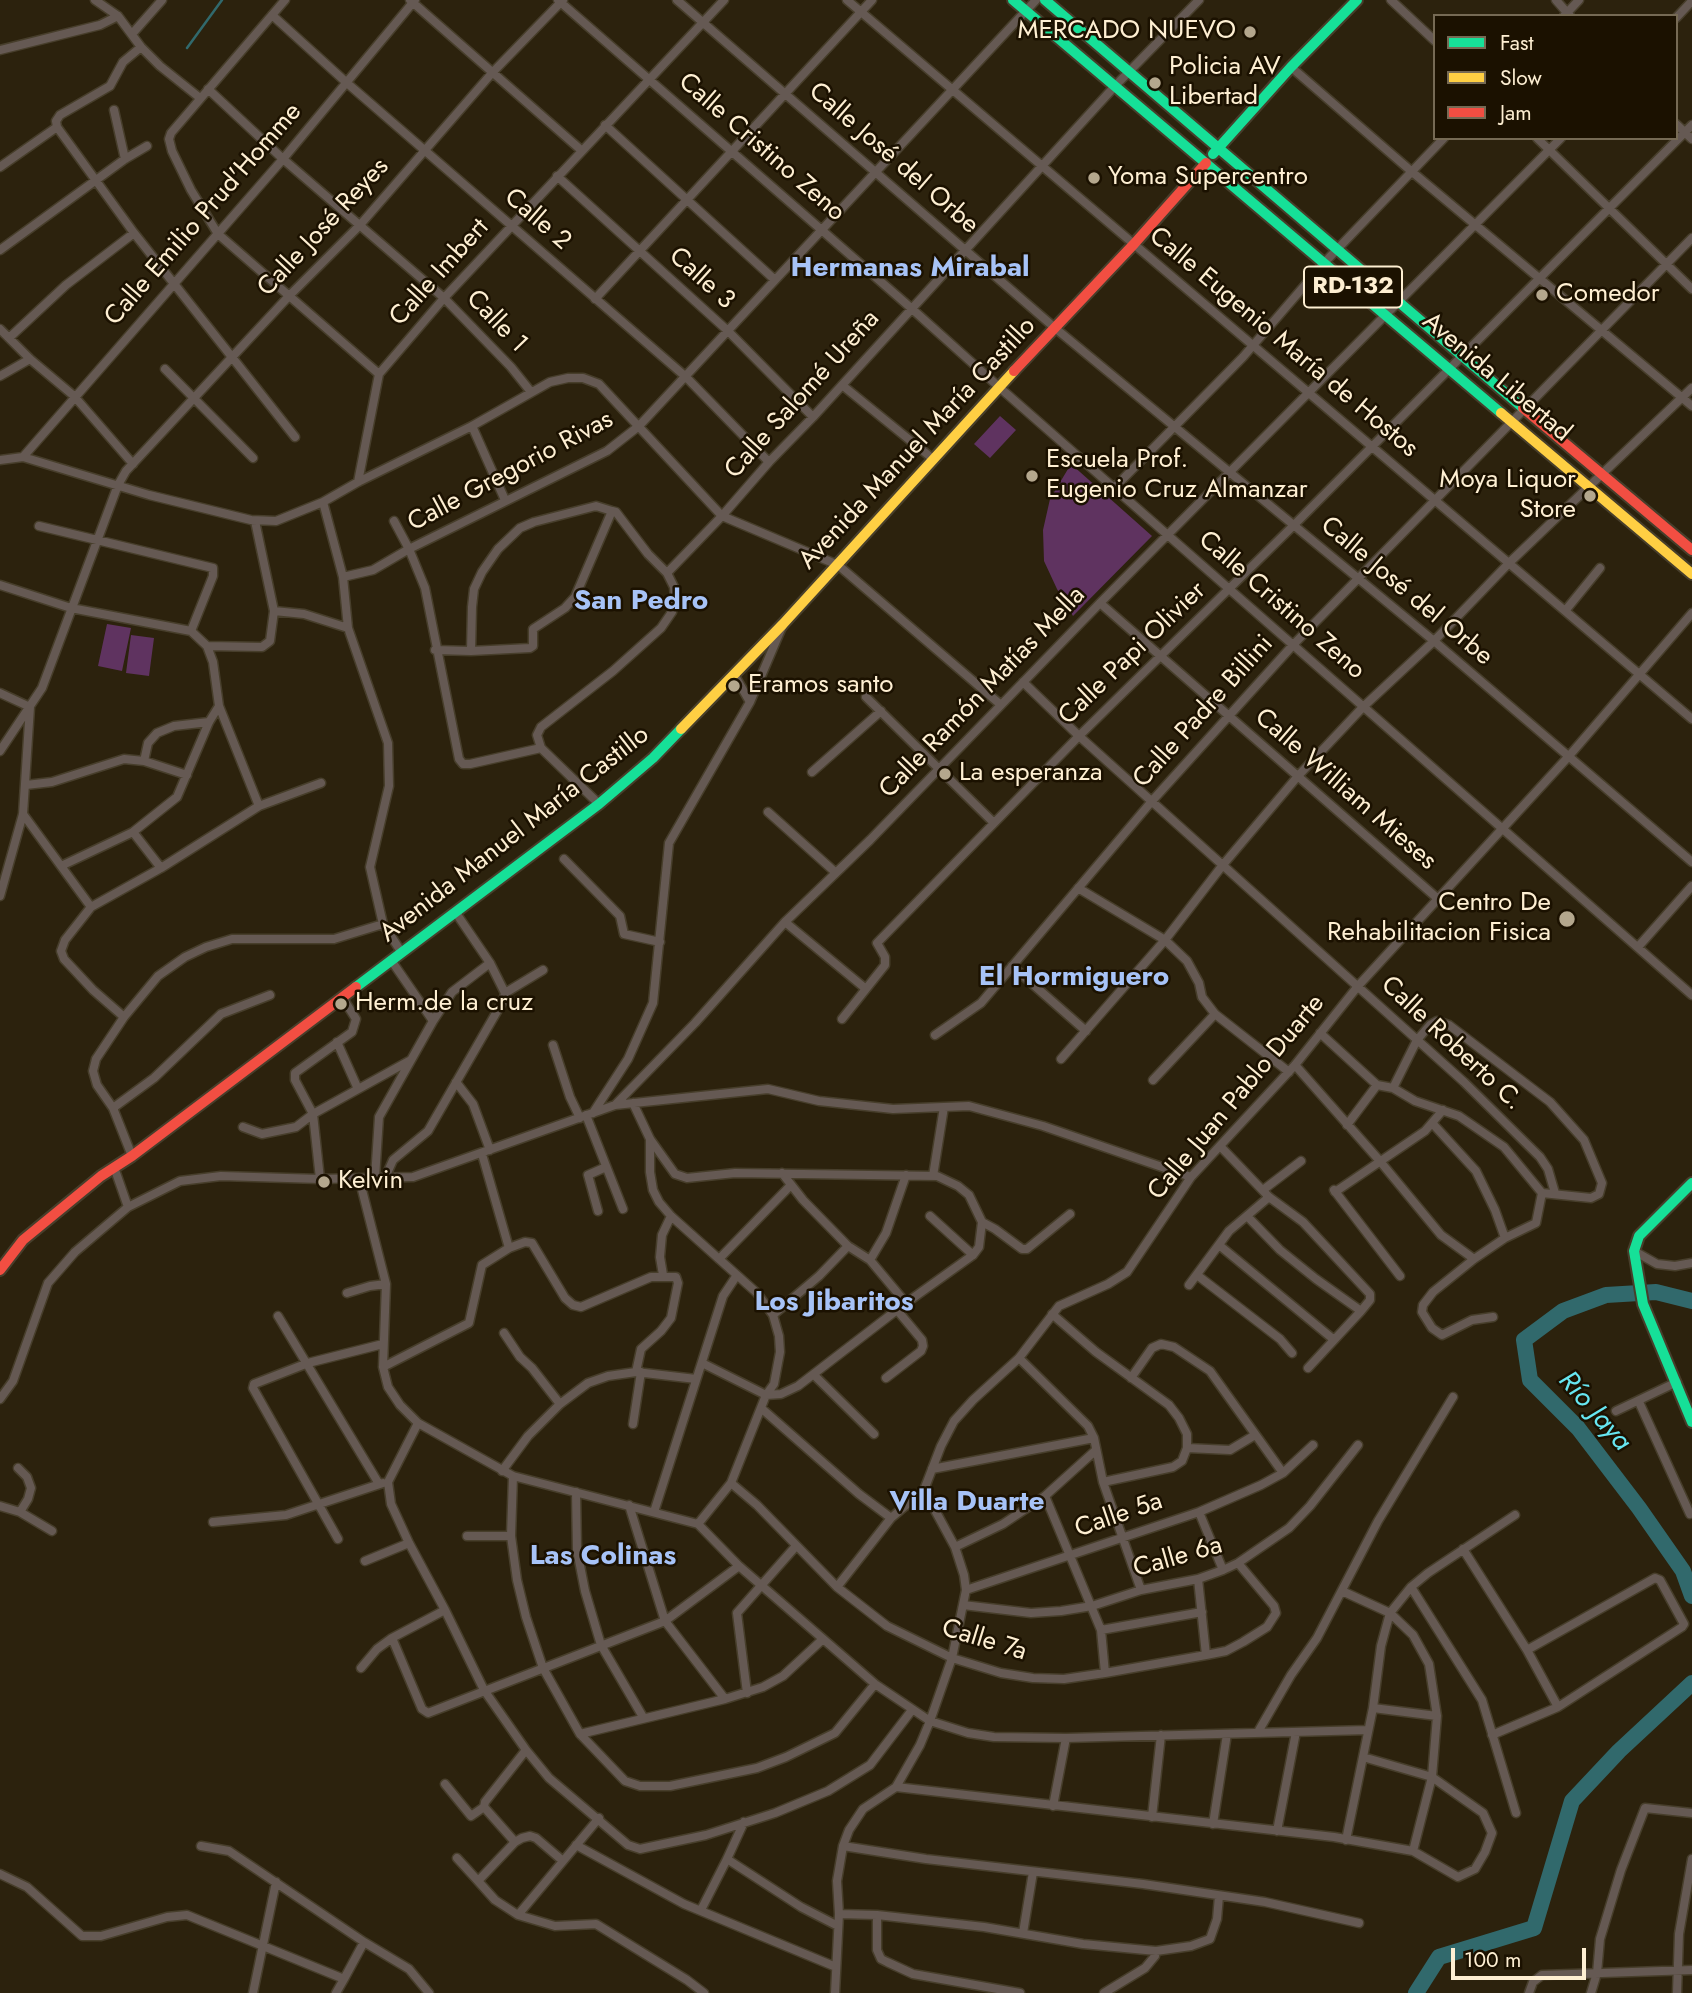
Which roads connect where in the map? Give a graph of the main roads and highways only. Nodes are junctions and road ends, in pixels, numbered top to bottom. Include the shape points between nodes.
1 (1013, 0) edge
2 (1045, 0) edge
3 (1357, 0) edge
4 (1217, 148) junction
5 (1206, 163) junction
6 (1692, 550) edge
7 (1692, 574) edge
8 (1692, 1183) edge
9 (0, 1270) edge
10 (1691, 1418) edge

1 - 5 main road, Avenida Libertad / RD-132
2 - 4 main road, Avenida Libertad / RD-132
3 - 4 main road, Avenida Manuel María Castillo
4 - 5 main road, Avenida Manuel María Castillo
4 - 6 main road, Avenida Libertad / RD-132
5 - 7 main road, Avenida Libertad / RD-132
5 - 9 main road, Avenida Manuel María Castillo via 736,676 653,758 456,913 114,1167 23,1240
8 - 10 main road via 1639,1236 1633,1251 1643,1304

